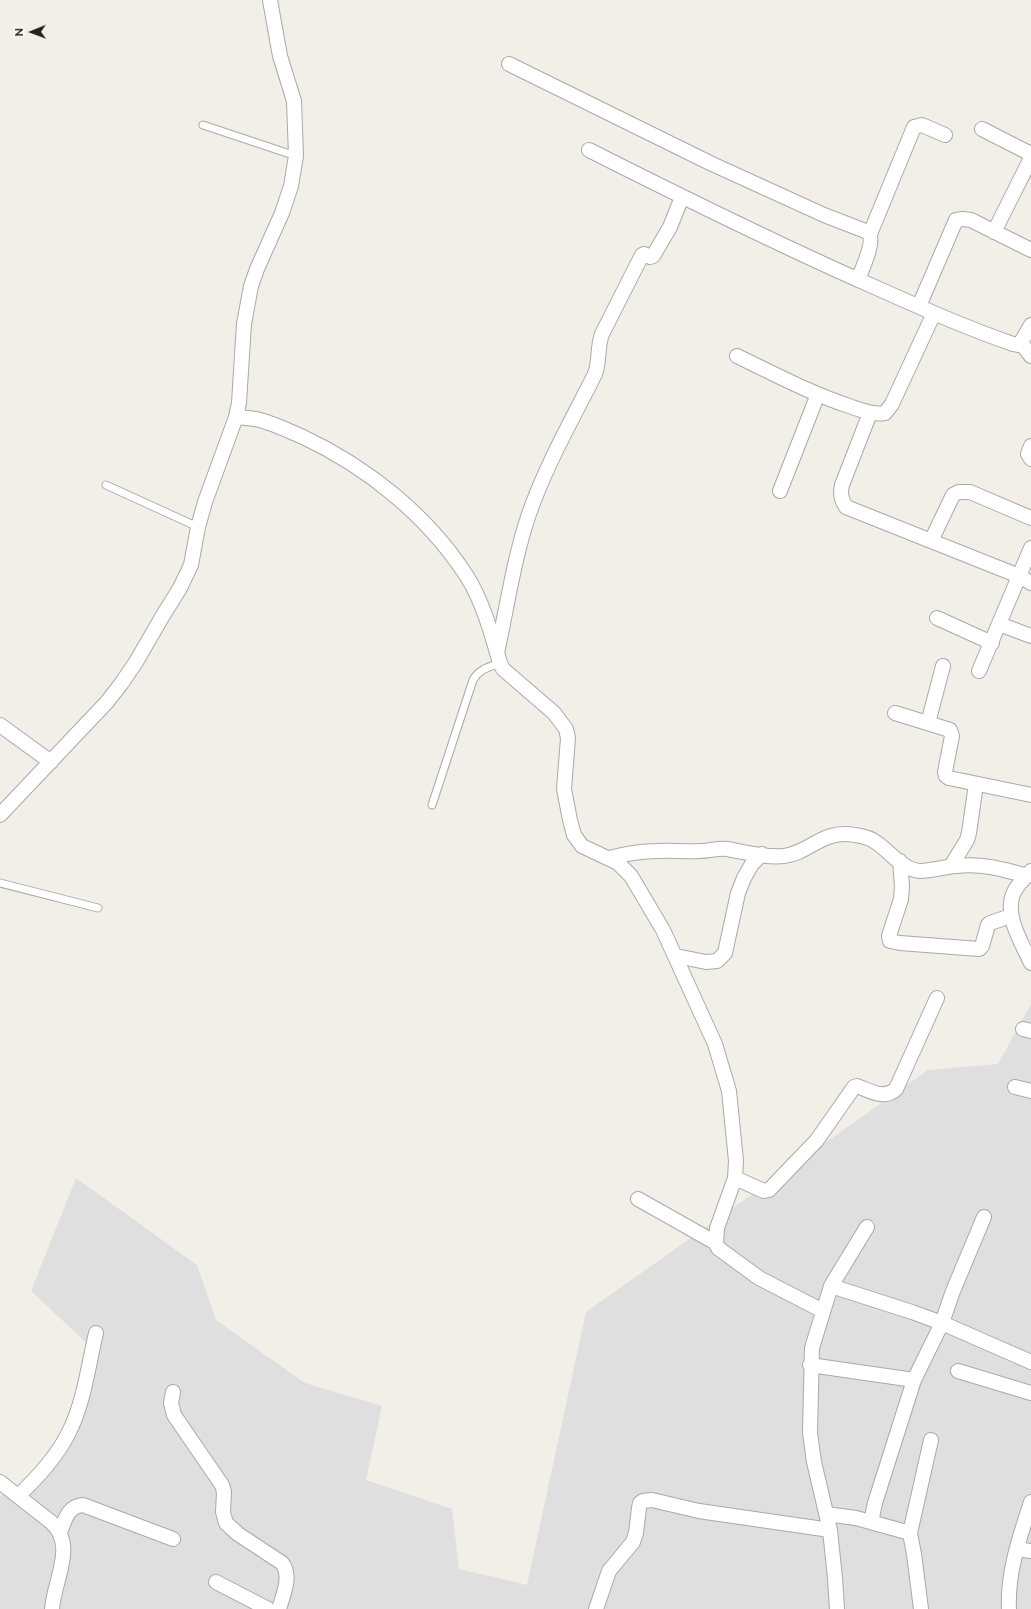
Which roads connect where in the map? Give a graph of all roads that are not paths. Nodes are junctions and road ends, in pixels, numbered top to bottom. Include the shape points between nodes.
1 (270, 0) edge
2 (509, 64) dead end
3 (203, 125) dead end
4 (982, 129) dead end
5 (945, 134) dead end
6 (589, 150) dead end
7 (1031, 154) edge
8 (296, 156) junction
9 (1031, 158) edge
10 (682, 197) junction
11 (994, 232) junction
12 (870, 234) junction
13 (1031, 250) edge
14 (858, 280) junction
15 (919, 306) junction
16 (934, 313) junction
17 (1031, 324) edge
18 (1021, 343) junction
19 (737, 356) dead end
20 (1031, 356) edge
21 (818, 394) junction
22 (870, 413) junction
23 (236, 416) junction
24 (1031, 446) edge
25 (1031, 459) edge
26 (106, 485) dead end
27 (780, 491) dead end
28 (1031, 518) edge
29 (198, 527) junction
30 (931, 541) junction
31 (1031, 548) edge
32 (1025, 579) edge
33 (936, 618) dead end
34 (999, 624) junction
35 (1031, 636) edge
36 (992, 643) junction
37 (498, 658) junction
38 (943, 666) dead end
39 (980, 671) dead end
40 (895, 713) dead end
41 (928, 723) junction
42 (0, 725) edge
43 (51, 762) junction
44 (976, 784) junction
45 (1031, 795) edge
46 (432, 805) dead end
47 (0, 815) edge
48 (762, 854) junction
49 (609, 858) junction
50 (900, 861) junction
51 (951, 866) junction
52 (1030, 874) edge
53 (0, 883) edge
54 (98, 908) dead end
55 (1011, 916) junction
56 (676, 956) junction
57 (1029, 959) edge
58 (938, 998) dead end
59 (1015, 1087) dead end
60 (1031, 1091) edge
61 (735, 1178) junction
62 (638, 1199) dead end
63 (984, 1217) dead end
64 (867, 1227) dead end
65 (716, 1243) junction
66 (831, 1286) junction
67 (823, 1311) junction
68 (942, 1323) junction
69 (96, 1333) dead end
70 (1031, 1362) edge
71 (810, 1365) junction
72 (958, 1371) dead end
73 (914, 1380) junction
74 (173, 1392) dead end
75 (1031, 1393) edge
76 (931, 1440) dead end
77 (0, 1482) edge
78 (18, 1496) junction
79 (1031, 1502) edge
80 (826, 1514) junction
81 (871, 1522) junction
82 (830, 1530) junction
83 (60, 1532) junction
84 (910, 1533) junction
85 (173, 1539) dead end
86 (1017, 1549) junction
87 (1031, 1551) edge
88 (216, 1582) dead end
89 (52, 1609) edge
90 (268, 1609) edge
91 (279, 1609) edge
92 (596, 1609) edge
93 (837, 1609) edge
94 (921, 1609) edge
95 (1009, 1609) edge

1 - 8 street via 280,56 294,101
2 - 12 street via 710,163
3 - 8 lane
4 - 7 street
5 - 12 street via 922,125 914,127
6 - 10 street
8 - 23 street via 291,186 282,213 251,286 244,324
9 - 11 street
10 - 14 street
10 - 37 street via 668,233 653,256 642,255 602,334 599,365 548,466 522,537
11 - 13 street
11 - 15 street via 968,219 956,220
12 - 14 street via 870,244
14 - 15 street
15 - 16 street
16 - 18 street via 1013,344
16 - 22 street via 889,409 885,413
17 - 18 street
18 - 20 street
19 - 21 street
21 - 22 street
21 - 27 street
22 - 30 street via 842,485 842,500 846,507 854,511
23 - 29 street
23 - 37 street via 261,420 318,444 365,472 417,516 442,542 466,574 478,597
24 - 25 street via 1028,454
26 - 29 lane
28 - 30 street via 970,492 958,492 953,495
29 - 43 street via 191,565 136,662 107,702
30 - 32 street
31 - 32 street
32 - 34 street
33 - 36 street
34 - 35 street
34 - 36 street
36 - 39 street
37 - 46 lane via 476,674 473,680
37 - 49 street via 503,669 554,713 566,729 568,738 564,789 574,835 582,846
38 - 41 street
40 - 41 street
41 - 44 street via 952,732 945,768 946,776
42 - 43 street
43 - 47 street
44 - 45 street
44 - 51 street via 969,834
48 - 49 street via 725,849 658,851
48 - 50 street via 791,855 830,836 853,834 876,842
48 - 56 street via 752,864 738,893 725,953 717,961 706,962
49 - 56 street via 631,876
50 - 51 street via 919,871
50 - 55 street via 901,899 889,936 890,941 979,949 988,925
51 - 52 street via 986,865
52 - 55 street via 1014,891
53 - 54 lane
55 - 57 street
56 - 61 street via 715,1044 729,1091 736,1161
58 - 61 street via 892,1093 883,1096 854,1087 817,1140 769,1190 764,1191
59 - 60 street
61 - 65 street via 717,1228
62 - 65 street
63 - 68 street
64 - 66 street
65 - 67 street via 721,1252 752,1274
66 - 67 street
66 - 68 street
67 - 71 street via 812,1348
68 - 70 street
68 - 73 street
69 - 78 street via 80,1405 68,1435 37,1478
71 - 73 street
71 - 80 street via 810,1433
72 - 75 street
73 - 81 street
74 - 91 street via 171,1403 174,1415 222,1485 226,1523 286,1568 287,1579
76 - 84 street
77 - 78 street
78 - 83 street
79 - 86 street
80 - 81 street
80 - 82 street
81 - 84 street
82 - 92 street via 699,1511 652,1500 644,1501 638,1508 633,1542 609,1572
82 - 93 street
83 - 85 street via 71,1509 83,1505
83 - 89 street via 64,1542 64,1554
84 - 94 street
86 - 87 street
86 - 95 street via 1010,1581
88 - 90 street

